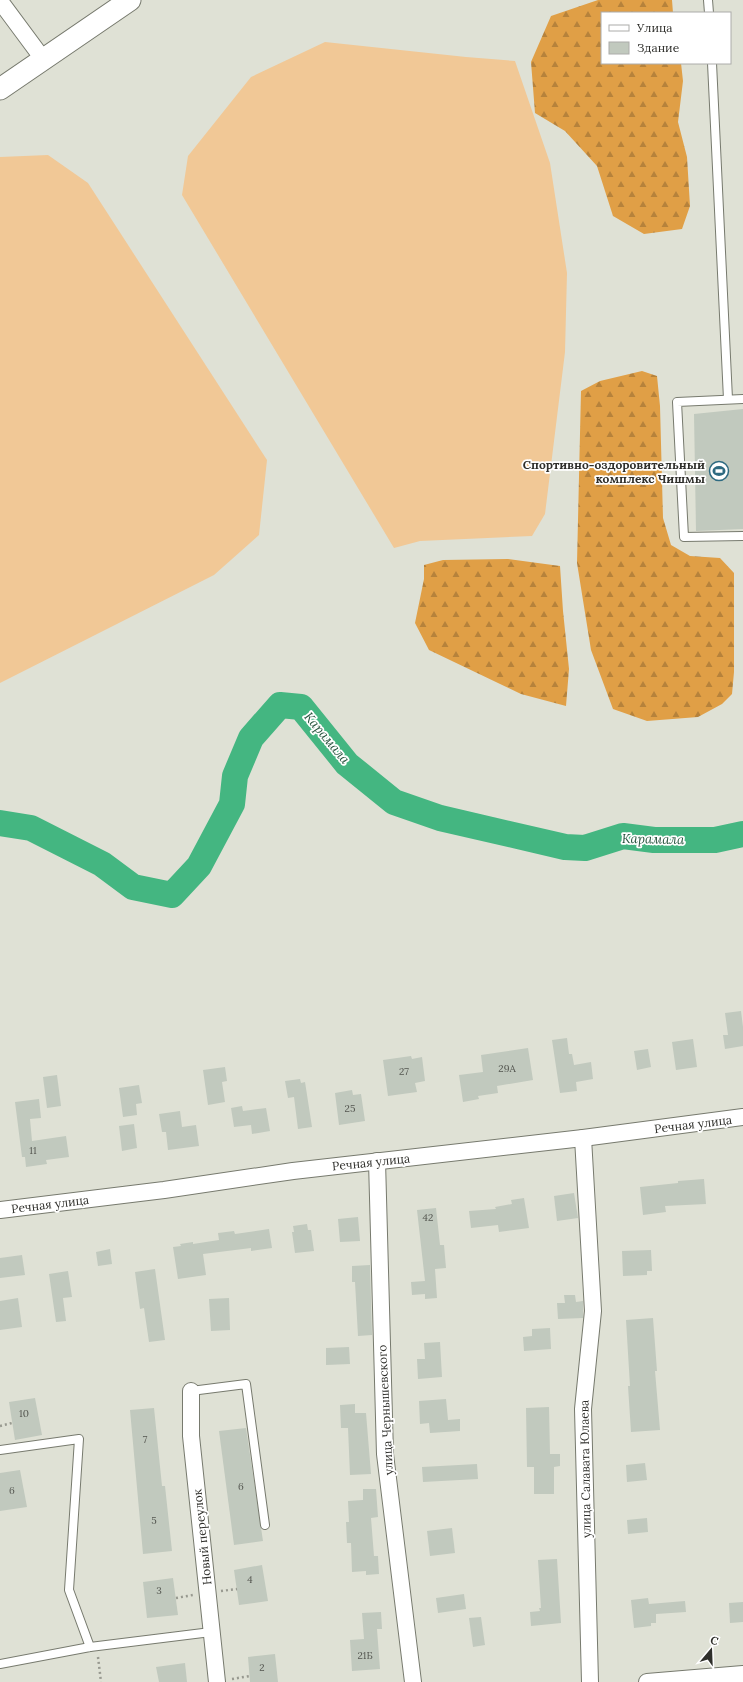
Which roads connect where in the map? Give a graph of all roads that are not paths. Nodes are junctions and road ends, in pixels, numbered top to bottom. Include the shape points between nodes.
1 (130, 0) edge
2 (708, 0) edge
3 (0, 1) edge
4 (709, 12) edge
5 (43, 59) junction
6 (712, 64) edge
7 (0, 89) edge
8 (728, 399) junction
9 (743, 399) edge
10 (743, 536) edge
11 (743, 1117) edge
12 (583, 1138) junction
13 (377, 1161) junction
14 (0, 1210) edge
15 (192, 1391) joint
16 (0, 1450) edge
17 (265, 1525) dead end
18 (211, 1632) junction
19 (93, 1647) junction
20 (0, 1664) edge
21 (743, 1674) edge
22 (217, 1682) edge
23 (413, 1682) edge
24 (590, 1682) edge
25 (647, 1682) edge

1 - 5 street
2 - 4 lane
3 - 5 street
5 - 7 street
6 - 8 lane
8 - 9 lane
8 - 10 lane via 677,402 684,537
11 - 12 street, Речная улица
12 - 13 street, Речная улица
12 - 24 street, улица Салавата Юлаева via 593,1311 583,1409
13 - 14 street, Речная улица
13 - 23 street, улица Чернышевского via 385,1454
15 - 17 lane via 246,1384
15 - 18 street, Новый переулок via 191,1436
16 - 19 lane via 79,1439 69,1590
18 - 19 lane
18 - 22 street, Новый переулок
19 - 20 lane
21 - 25 street

